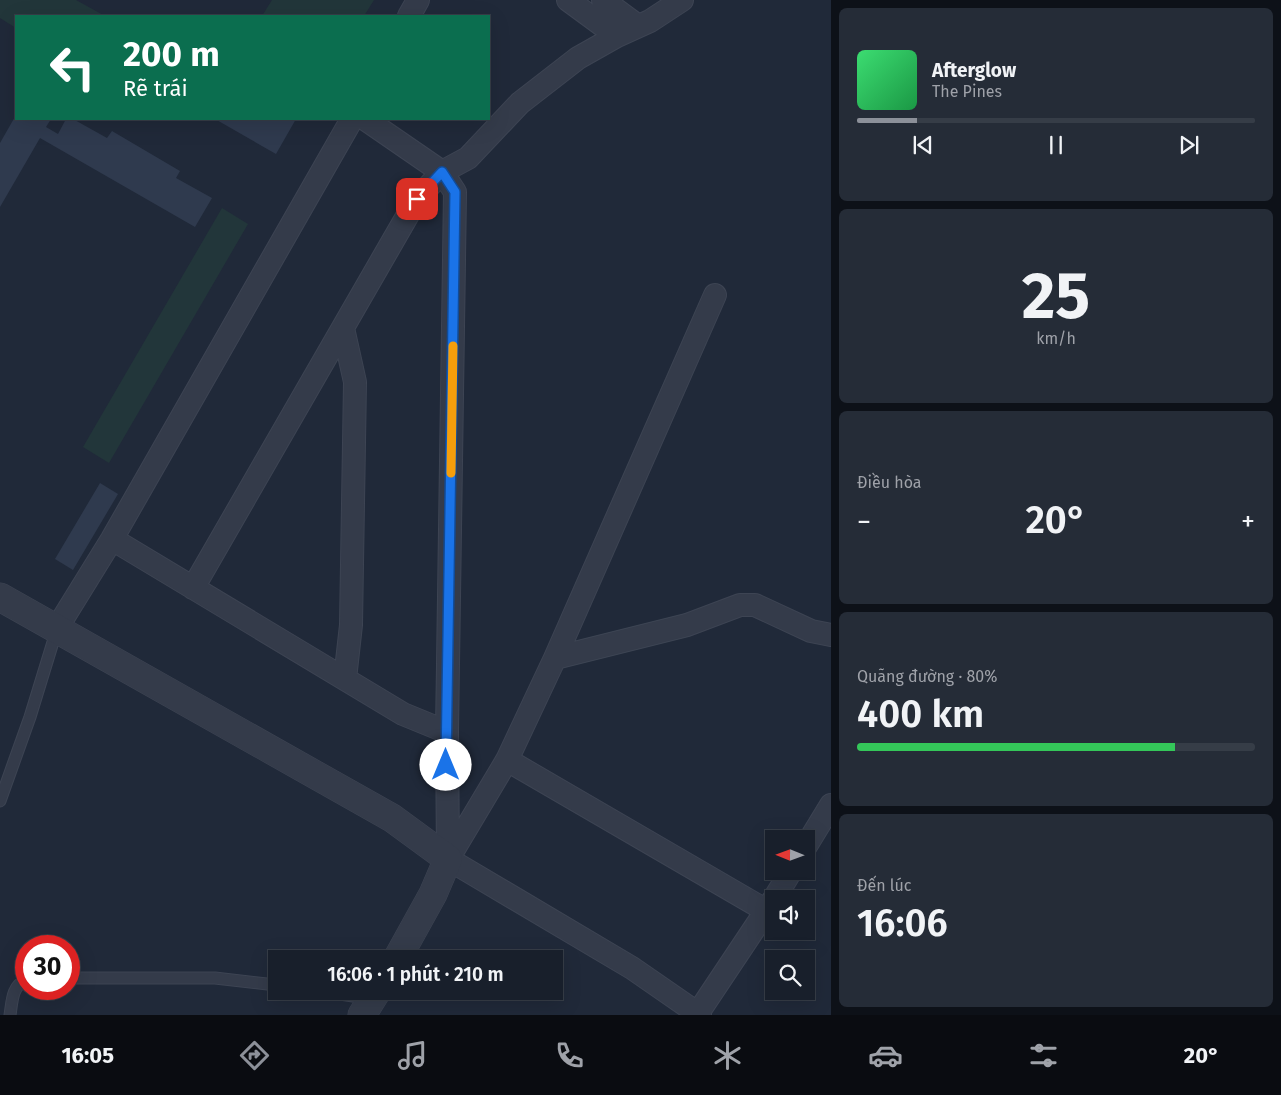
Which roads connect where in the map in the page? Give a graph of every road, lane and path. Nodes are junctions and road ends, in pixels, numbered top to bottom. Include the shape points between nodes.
1 (418, 0) edge
2 (568, 0) edge
3 (603, 0) edge
4 (682, 0) edge
5 (410, 15) edge
6 (638, 26) junction
7 (617, 36) junction
8 (351, 120) edge
9 (366, 120) edge
10 (442, 172) junction
11 (715, 295) dead end
12 (343, 328) junction
13 (112, 539) junction
14 (193, 588) junction
15 (0, 597) edge
16 (57, 628) junction
17 (831, 635) edge
18 (555, 658) junction
19 (345, 679) junction
20 (447, 732) junction
21 (507, 760) junction
22 (0, 801) edge
23 (831, 805) edge
24 (815, 831) edge
25 (448, 859) junction
26 (765, 900) edge
27 (765, 912) edge
28 (402, 950) edge
29 (80, 978) edge
30 (268, 984) edge
31 (15, 990) edge
32 (699, 1014) edge
33 (10, 1015) edge

1 - 5 street
2 - 7 street
3 - 6 street
4 - 6 street
6 - 7 street
7 - 10 street via 578,58 520,103 468,158
8 - 13 street
9 - 10 street
10 - 12 street via 417,199
10 - 20 street via 455,192
11 - 18 street
12 - 14 street
12 - 19 street via 355,382 351,625
13 - 14 street
13 - 16 street
14 - 19 street
15 - 16 street
16 - 22 lane
16 - 25 street via 392,818
17 - 18 street via 811,630 755,605 740,605 687,625
18 - 21 street
19 - 20 street via 403,714
20 - 25 street
21 - 25 street
21 - 26 street
23 - 24 street
25 - 28 street
25 - 32 street via 632,968
27 - 32 street
29 - 30 lane via 215,978
31 - 33 lane

